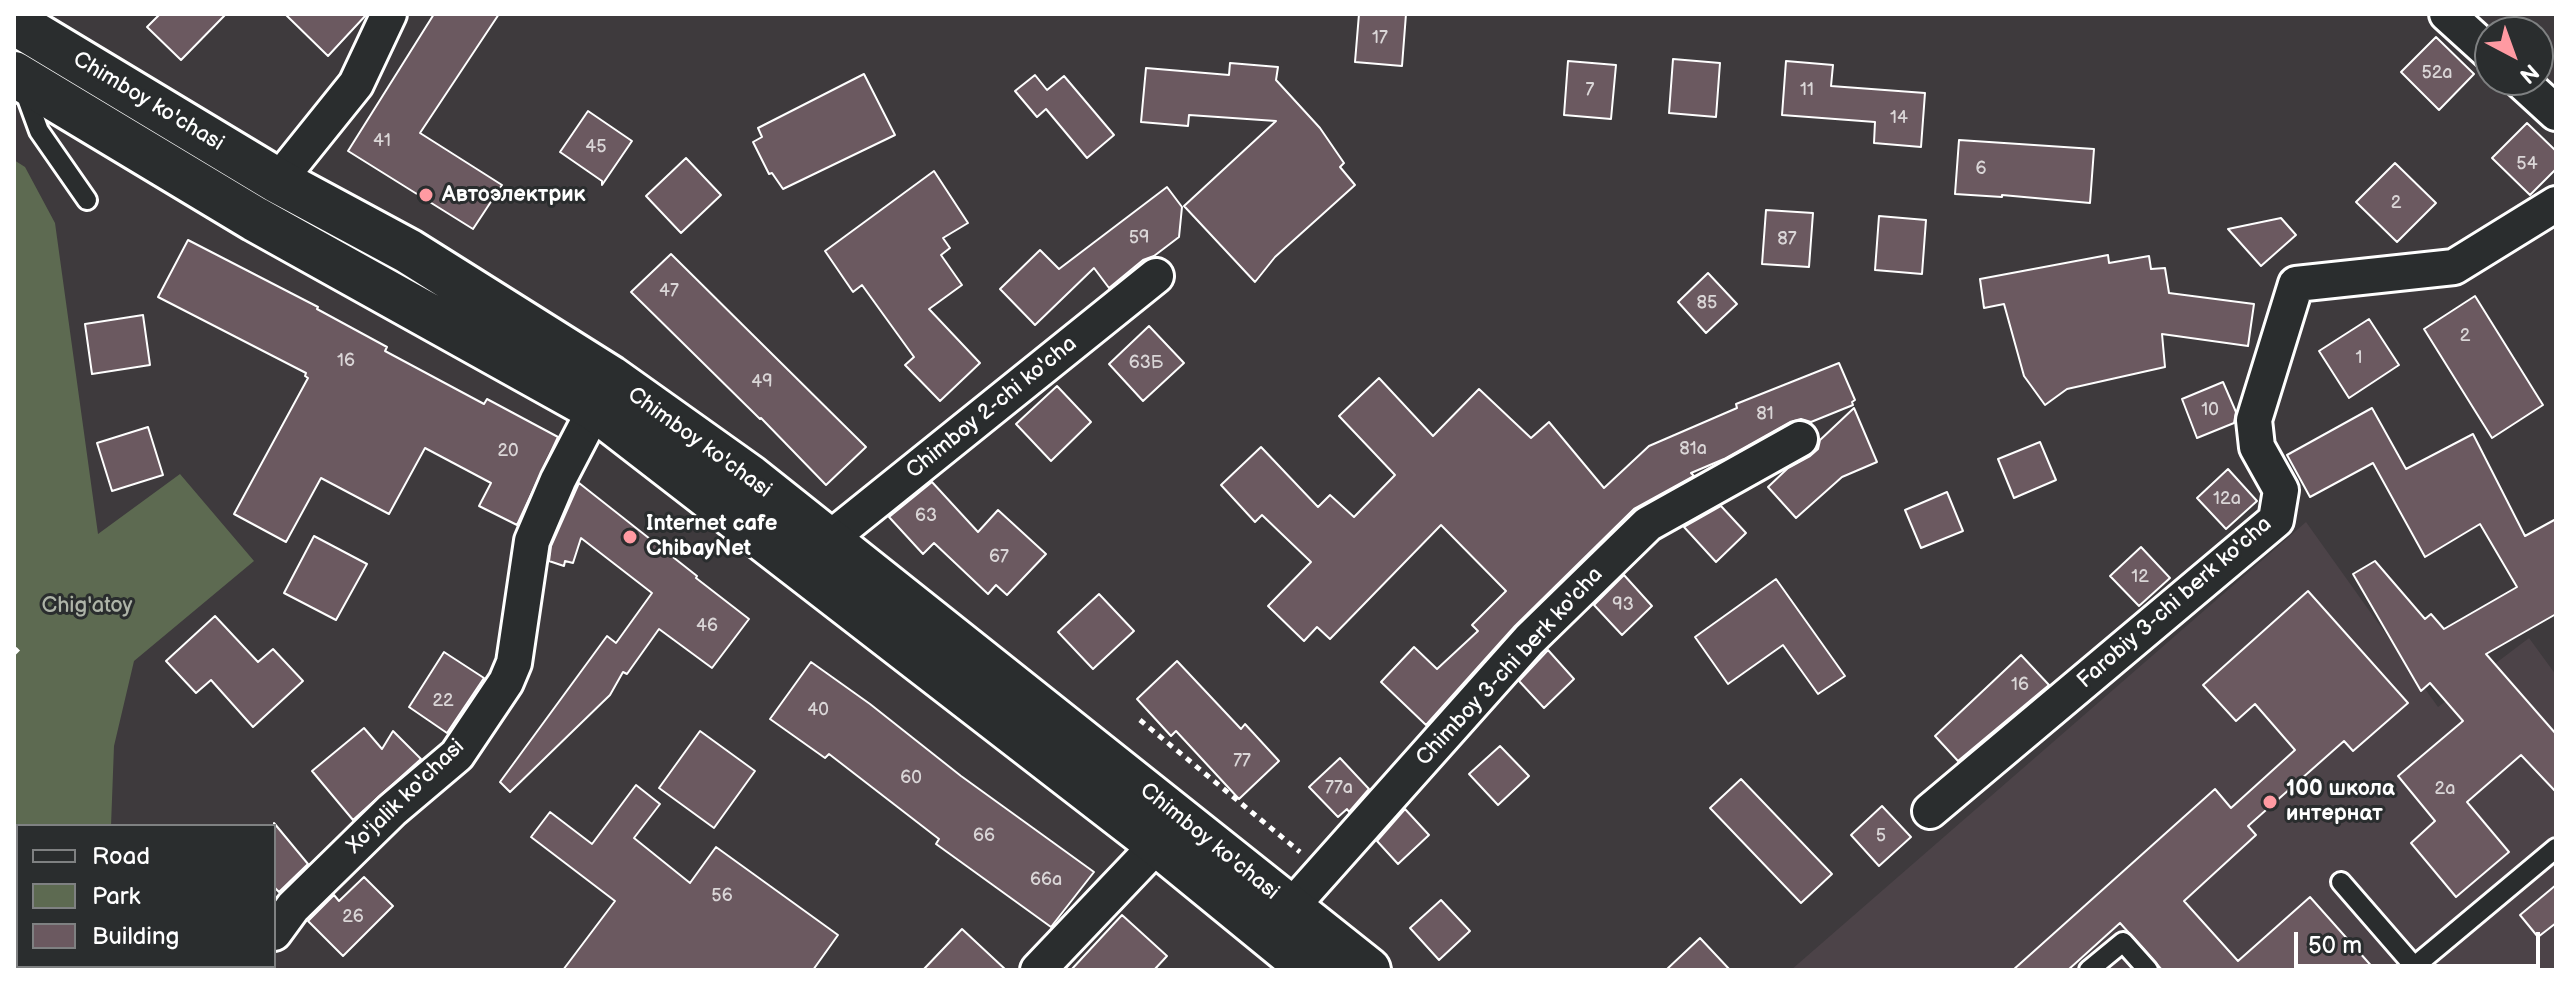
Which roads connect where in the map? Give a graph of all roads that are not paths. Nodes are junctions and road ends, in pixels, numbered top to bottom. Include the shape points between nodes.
1 (389, 14) edge
2 (2447, 14) edge
3 (14, 22) edge
4 (2474, 38) edge
5 (16, 75) edge
6 (2537, 96) edge
7 (2556, 113) edge
8 (278, 181) junction
9 (87, 200) dead end
10 (2556, 204) edge
11 (1156, 276) dead end
12 (603, 394) junction
13 (1800, 439) dead end
14 (828, 540) junction
15 (1930, 811) dead end
16 (1170, 831) junction
17 (2556, 848) edge
18 (2341, 882) dead end
19 (1291, 907) junction
20 (276, 930) edge
21 (2412, 968) edge
22 (1038, 970) edge
23 (1312, 970) edge
24 (1368, 970) edge
25 (2089, 970) edge
26 (2148, 970) edge

1 - 8 street via 356,84
2 - 4 street
3 - 8 main road, Chimboy ko'chasi
5 - 9 lane via 39,131
5 - 12 main road, Chimboy ko'chasi via 255,219
6 - 7 street
8 - 12 main road, Chimboy ko'chasi via 408,251
10 - 15 street, Farobiy 3-chi berk ko'cha via 2454,267 2296,284 2254,420 2257,447 2281,490 2276,520
11 - 14 street, Chimboy 2-chi ko'cha
12 - 14 main road, Chimboy ko'chasi via 749,477
12 - 16 main road, Chimboy ko'chasi
12 - 20 street, Xo'jalik ko'chasi via 532,541 514,663 506,682 457,755 392,810
13 - 19 street, Chimboy 3-chi berk ko'cha via 1648,524 1529,640
14 - 16 main road, Chimboy ko'chasi
16 - 19 main road, Chimboy ko'chasi
16 - 22 street
16 - 23 main road, Chimboy ko'chasi
17 - 21 lane
18 - 21 lane
19 - 24 main road, Chimboy ko'chasi
25 - 26 lane via 2123,942

